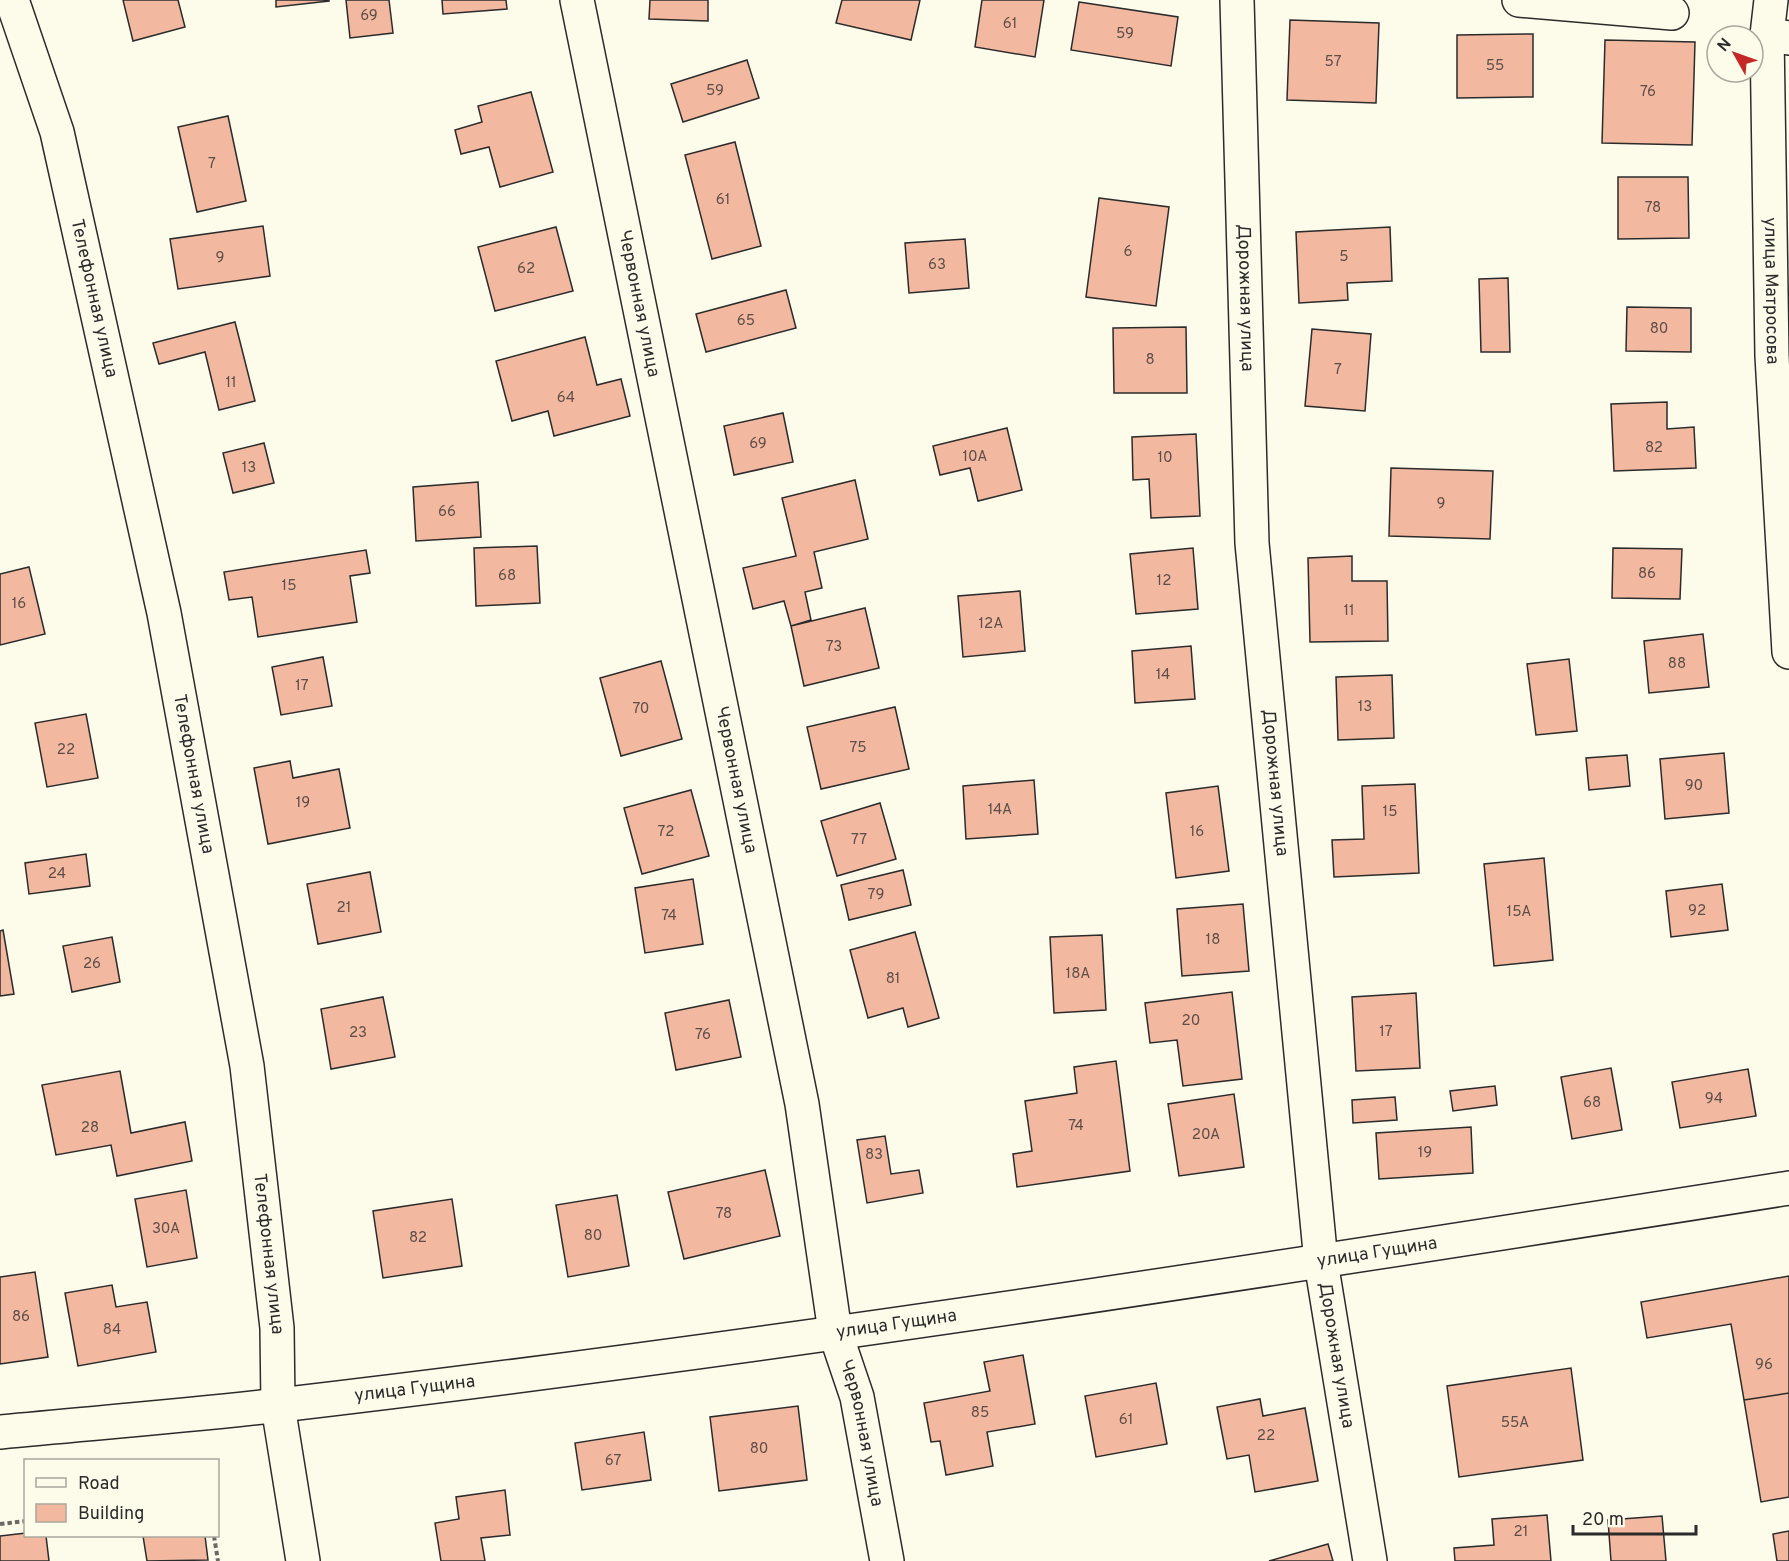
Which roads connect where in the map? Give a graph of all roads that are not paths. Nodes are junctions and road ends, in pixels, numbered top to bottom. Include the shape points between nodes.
1 (12, 0) edge
2 (577, 0) edge
3 (1237, 0) edge
4 (1519, 0) edge
5 (1771, 0) edge
6 (1672, 14) dead end
7 (1778, 37) edge
8 (1789, 652) edge
9 (1789, 1188) edge
10 (1321, 1262) junction
11 (835, 1332) junction
12 (278, 1406) junction
13 (0, 1432) edge
14 (303, 1561) edge
15 (887, 1561) edge
16 (1370, 1561) edge

1 - 12 street, Телефонная улица via 57,132 164,613 247,1066 277,1328
2 - 11 street, Червонная улица via 802,1104
3 - 10 street, Дорожная улица via 1252,543
4 - 6 street
5 - 7 street, улица Матросова
7 - 8 street, улица Матросова via 1772,356
9 - 10 street, улица Гущина
10 - 11 street, улица Гущина
10 - 16 street, Дорожная улица
11 - 12 street, улица Гущина
11 - 15 street, Червонная улица via 857,1397
12 - 13 street, улица Гущина
12 - 14 street, Телефонная улица

